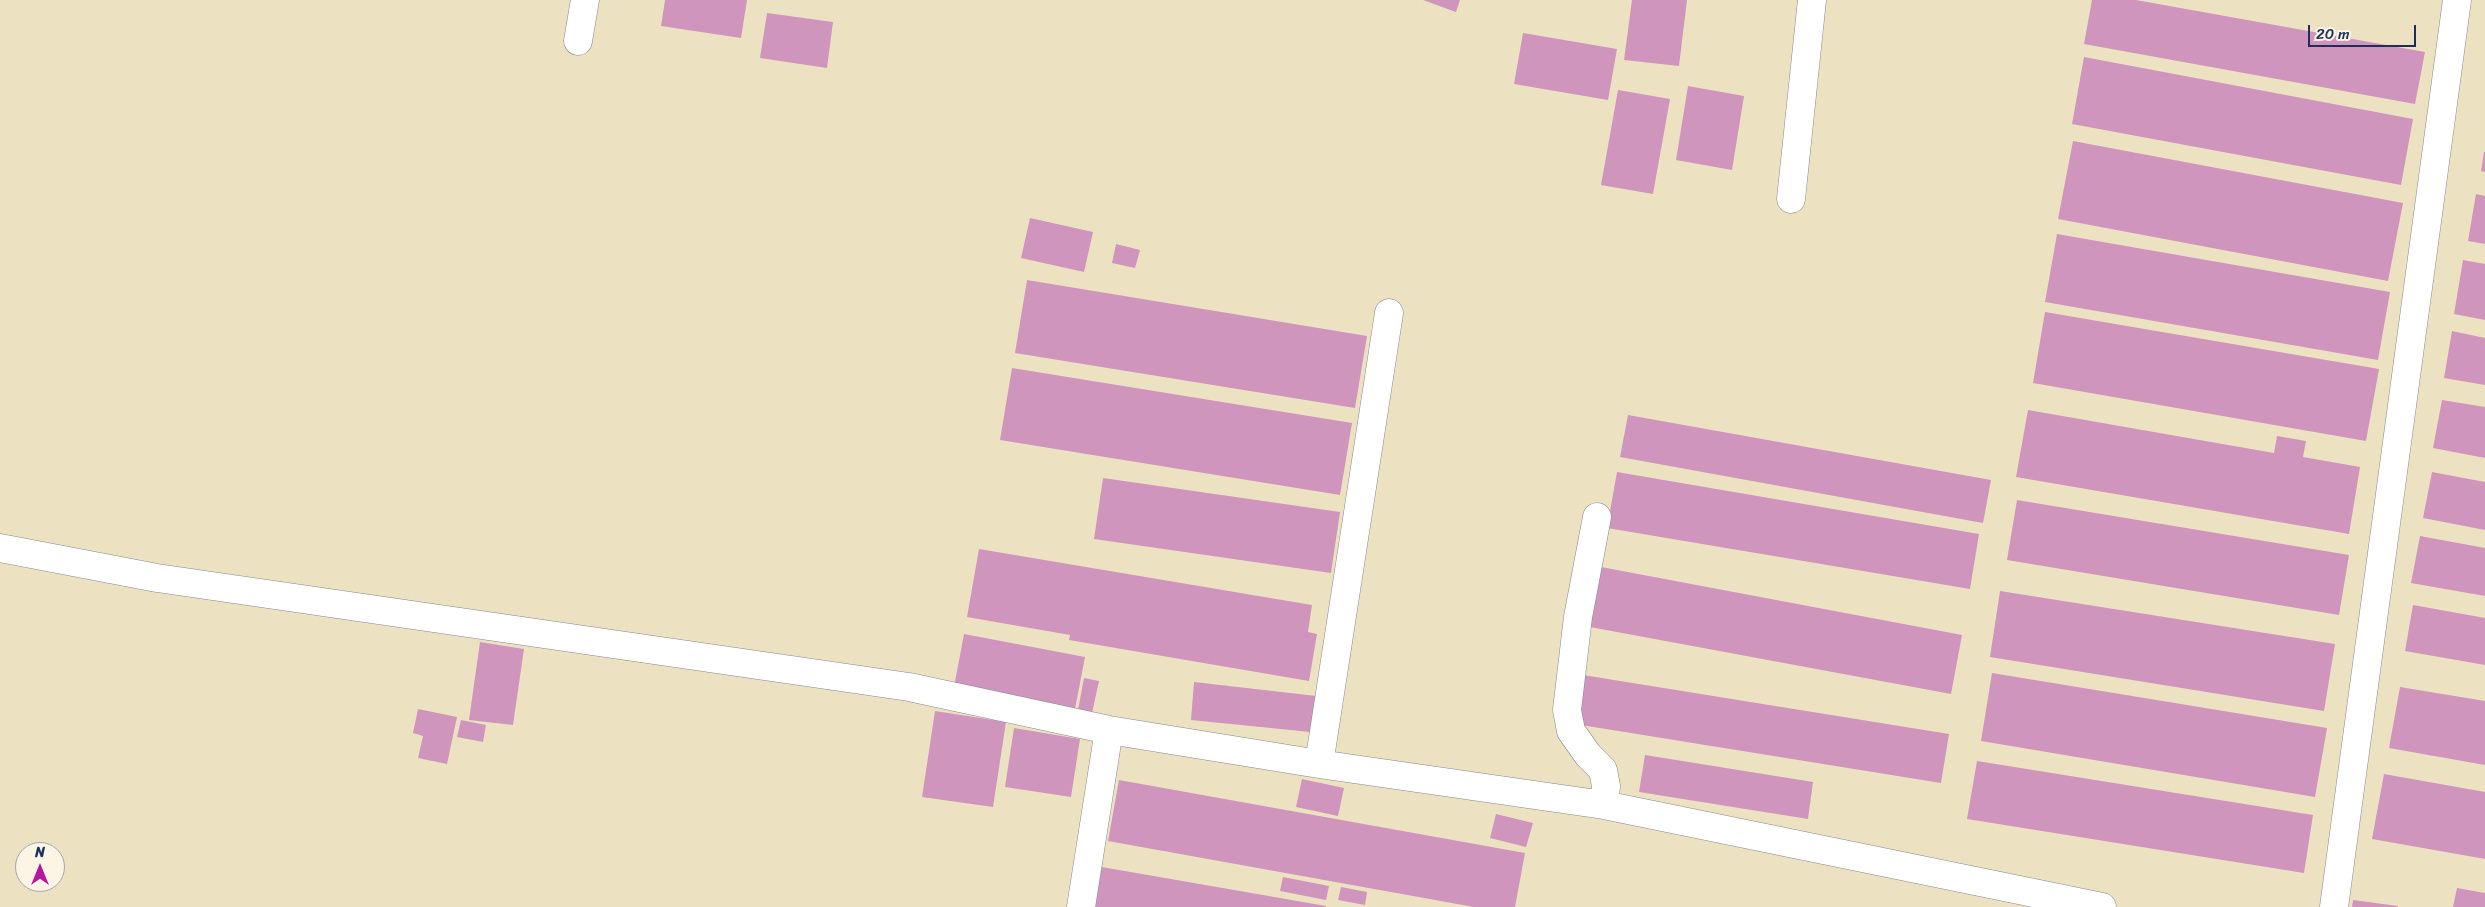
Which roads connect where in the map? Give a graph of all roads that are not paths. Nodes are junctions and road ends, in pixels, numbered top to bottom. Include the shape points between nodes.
1 (585, 0) edge
2 (1812, 0) edge
3 (2457, 0) edge
4 (578, 41) dead end
5 (1791, 199) dead end
6 (1389, 313) dead end
7 (1597, 517) dead end
8 (0, 548) edge
9 (1109, 730) junction
10 (1319, 764) junction
11 (1604, 805) junction
12 (1081, 907) edge
13 (2102, 907) edge
14 (2334, 907) edge

1 - 4 street
2 - 5 street
3 - 14 street
6 - 10 street
7 - 11 street via 1578,617 1567,710 1571,732 1603,770 1606,786
8 - 9 street via 157,578 909,687
9 - 10 street
9 - 12 street
10 - 11 street
11 - 13 street

